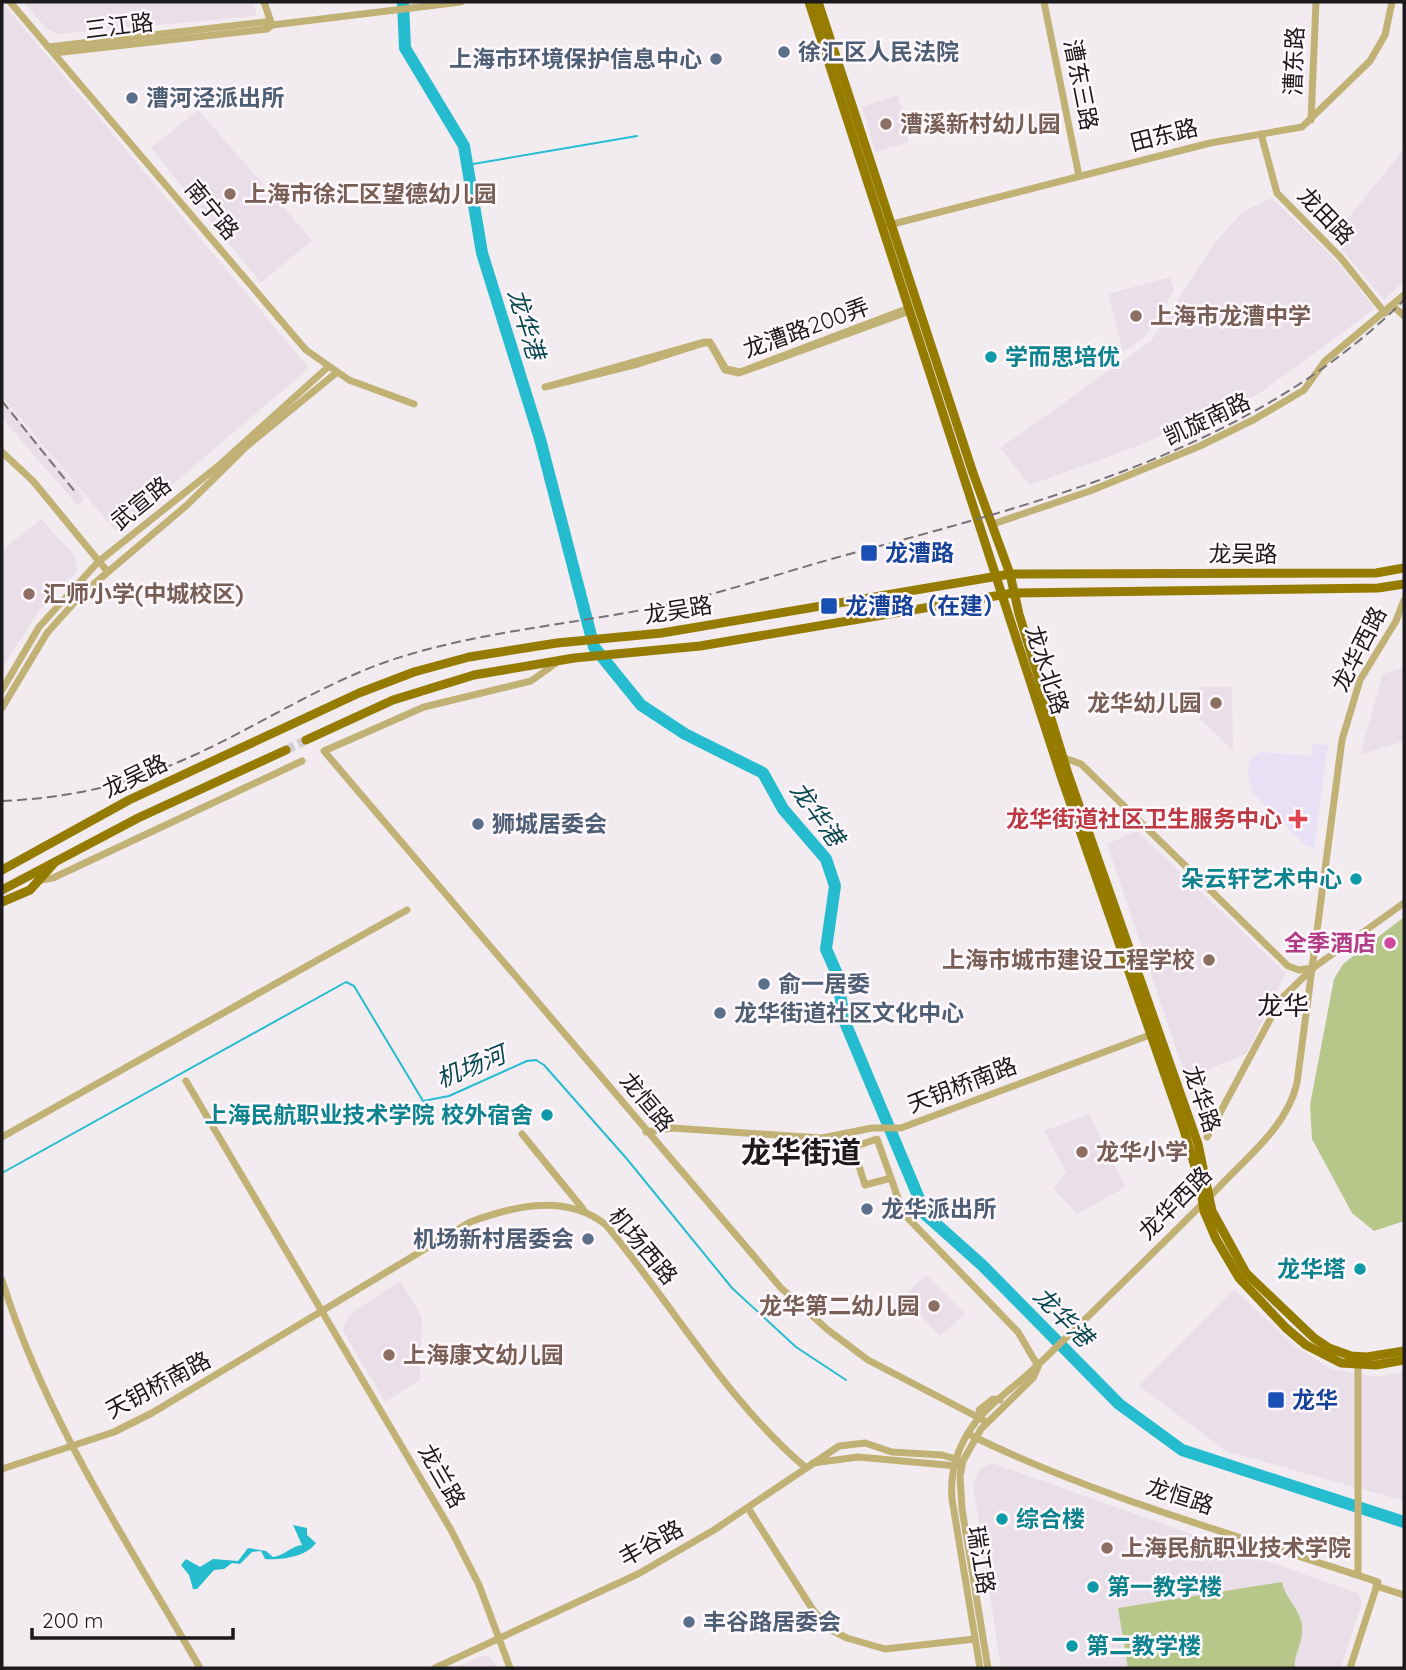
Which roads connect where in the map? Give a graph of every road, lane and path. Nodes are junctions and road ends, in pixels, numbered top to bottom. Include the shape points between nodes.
1 (10, 2) edge
2 (264, 2) edge
3 (461, 2) edge
4 (809, 2) edge
5 (818, 2) edge
6 (1044, 2) edge
7 (1316, 2) edge
8 (1392, 2) edge
9 (272, 25) junction
10 (51, 50) junction
11 (1311, 121) junction
12 (1261, 134) junction
13 (1079, 176) junction
14 (887, 226) junction
15 (1404, 295) edge
16 (1393, 306) junction
17 (911, 311) junction
18 (1385, 313) junction
19 (1404, 316) edge
20 (328, 367) junction
21 (336, 373) junction
22 (414, 404) dead end
23 (2, 452) edge
24 (993, 524) junction
25 (98, 562) junction
26 (1404, 568) edge
27 (107, 571) junction
28 (1010, 574) junction
29 (998, 576) junction
30 (1404, 584) edge
31 (1008, 594) junction
32 (1404, 600) edge
33 (1404, 618) edge
34 (1388, 633) junction
35 (559, 660) junction
36 (2, 690) edge
37 (2, 708) edge
38 (306, 740) tunnel mouth
39 (286, 750) tunnel mouth
40 (324, 751) joint
41 (1058, 756) junction
42 (302, 761) dead end
43 (1061, 776) joint
44 (57, 859) junction
45 (2, 870) edge
46 (41, 880) junction
47 (2, 890) edge
48 (2, 902) edge
49 (1404, 903) edge
50 (407, 910) dead end
51 (1313, 968) junction
52 (1155, 1032) junction
53 (186, 1080) dead end
54 (646, 1132) junction
55 (522, 1134) dead end
56 (2, 1137) edge
57 (1207, 1138) dead end
58 (891, 1178) junction
59 (1210, 1196) junction
60 (1202, 1204) junction
61 (583, 1210) junction
62 (2, 1280) edge
63 (323, 1313) junction
64 (1404, 1350) edge
65 (1404, 1360) edge
66 (1038, 1366) junction
67 (1358, 1366) junction
68 (984, 1420) junction
69 (970, 1438) junction
70 (72, 1447) junction
71 (958, 1463) junction
72 (808, 1466) junction
73 (2, 1469) edge
74 (748, 1508) junction
75 (1358, 1575) junction
76 (1377, 1584) junction
77 (1404, 1595) edge
78 (499, 1637) junction
79 (975, 1639) junction
80 (200, 1668) edge
81 (435, 1668) edge
82 (510, 1668) edge
83 (979, 1668) edge
84 (988, 1668) edge
85 (1350, 1668) edge

1 - 10 street, 南宁路
2 - 9 street
3 - 9 street, 三江路
4 - 14 main road
5 - 14 main road
6 - 13 street, 漕东三路
7 - 11 street, 漕东路
8 - 11 street, 田东路 via 1385,34 1370,61
9 - 10 street, 三江路 via 265,22
10 - 20 street, 南宁路 via 306,350
11 - 12 street, 田东路 via 1302,127
12 - 13 street, 田东路
12 - 18 street, 龙田路 via 1278,193 1340,257
13 - 14 street, 田东路
14 - 17 main road
14 - 17 street, 龙漕路200弄 via 910,310 740,372 726,369 719,352 710,342 704,342 545,388 704,343 718,353 725,370 739,373
14 - 24 main road
15 - 16 street, 凯旋南路
16 - 18 street, 凯旋南路
16 - 19 street
17 - 29 main road
18 - 24 street, 凯旋南路 via 1321,365 1304,390 1255,419 1090,491
20 - 21 street, 南宁路
20 - 25 street, 武宣路 via 217,467
21 - 22 street, 南宁路
21 - 27 street
23 - 25 street via 33,481
24 - 28 main road
25 - 27 street
25 - 36 street, 武宣路 via 40,627
26 - 28 main road, 龙吴路 via 1376,573
27 - 37 street via 58,618
28 - 29 main road, 龙吴路
28 - 31 main road
29 - 31 main road
29 - 45 main road, 龙吴路 via 662,633 490,653 441,664 386,682 129,800
30 - 31 main road, 龙吴路 via 1378,589
31 - 35 main road, 龙吴路 via 700,646
31 - 41 main road, 龙水北路
32 - 34 street, 龙华西路
33 - 34 street
34 - 51 street, 龙华西路 via 1360,680 1342,740
35 - 38 main road, 龙吴路 via 419,690
35 - 40 street, 龙吴路 via 531,681 424,707
39 - 44 main road, 龙吴路
40 - 54 street, 龙恒路
41 - 43 main road, 龙水北路
41 - 51 street via 1081,764 1288,966
41 - 52 main road, 龙华路
42 - 46 street
43 - 52 main road, 龙华路
44 - 46 main road
44 - 47 main road, 龙吴路
46 - 48 main road
49 - 51 street
50 - 56 street
51 - 57 street via 1281,999
51 - 59 street, 龙华西路 via 1293,1097 1267,1137
52 - 54 street, 天钥桥南路 via 901,1128 872,1128 822,1138 672,1128
52 - 59 main road, 龙华路 via 1198,1144
52 - 60 main road, 龙华路
53 - 63 street, 龙兰路
54 - 68 street, 龙恒路 via 781,1288 821,1325 890,1373
55 - 61 street
58 - 58 street via 865,1185 853,1147 877,1139
58 - 66 street via 903,1213 1018,1332
59 - 60 street, 龙华西路
59 - 64 main road, 龙华路 via 1212,1211 1246,1273 1306,1331 1329,1348 1351,1356
60 - 66 street, 龙华西路
60 - 67 main road, 龙华路 via 1226,1259 1286,1328 1328,1359
61 - 63 street, 机场西路 via 545,1205 480,1219
61 - 72 street, 机场西路 via 606,1225 756,1423
62 - 70 street
63 - 70 street, 天钥桥南路 via 152,1413
63 - 78 street, 龙兰路 via 451,1530
65 - 67 main road, 龙华路
66 - 68 street, 龙华西路
66 - 68 street, 龙华西路 via 1033,1378
67 - 75 street
68 - 69 street, 龙华西路
69 - 71 street, 龙华西路
69 - 75 street, 龙恒路 via 1095,1489
70 - 73 street, 天钥桥南路
70 - 80 street
71 - 72 street, 丰谷路 via 858,1457
71 - 72 street, 丰谷路 via 856,1442 839,1446
71 - 79 street, 瑞江路 via 952,1499
71 - 84 street, 瑞江路
72 - 74 street, 丰谷路
74 - 78 street, 丰谷路 via 638,1574
74 - 79 street via 813,1610 831,1630 885,1649
75 - 76 street, 龙恒路
76 - 77 street, 龙恒路
76 - 85 street
78 - 81 street, 丰谷路
78 - 82 street, 龙兰路
79 - 83 street, 瑞江路

